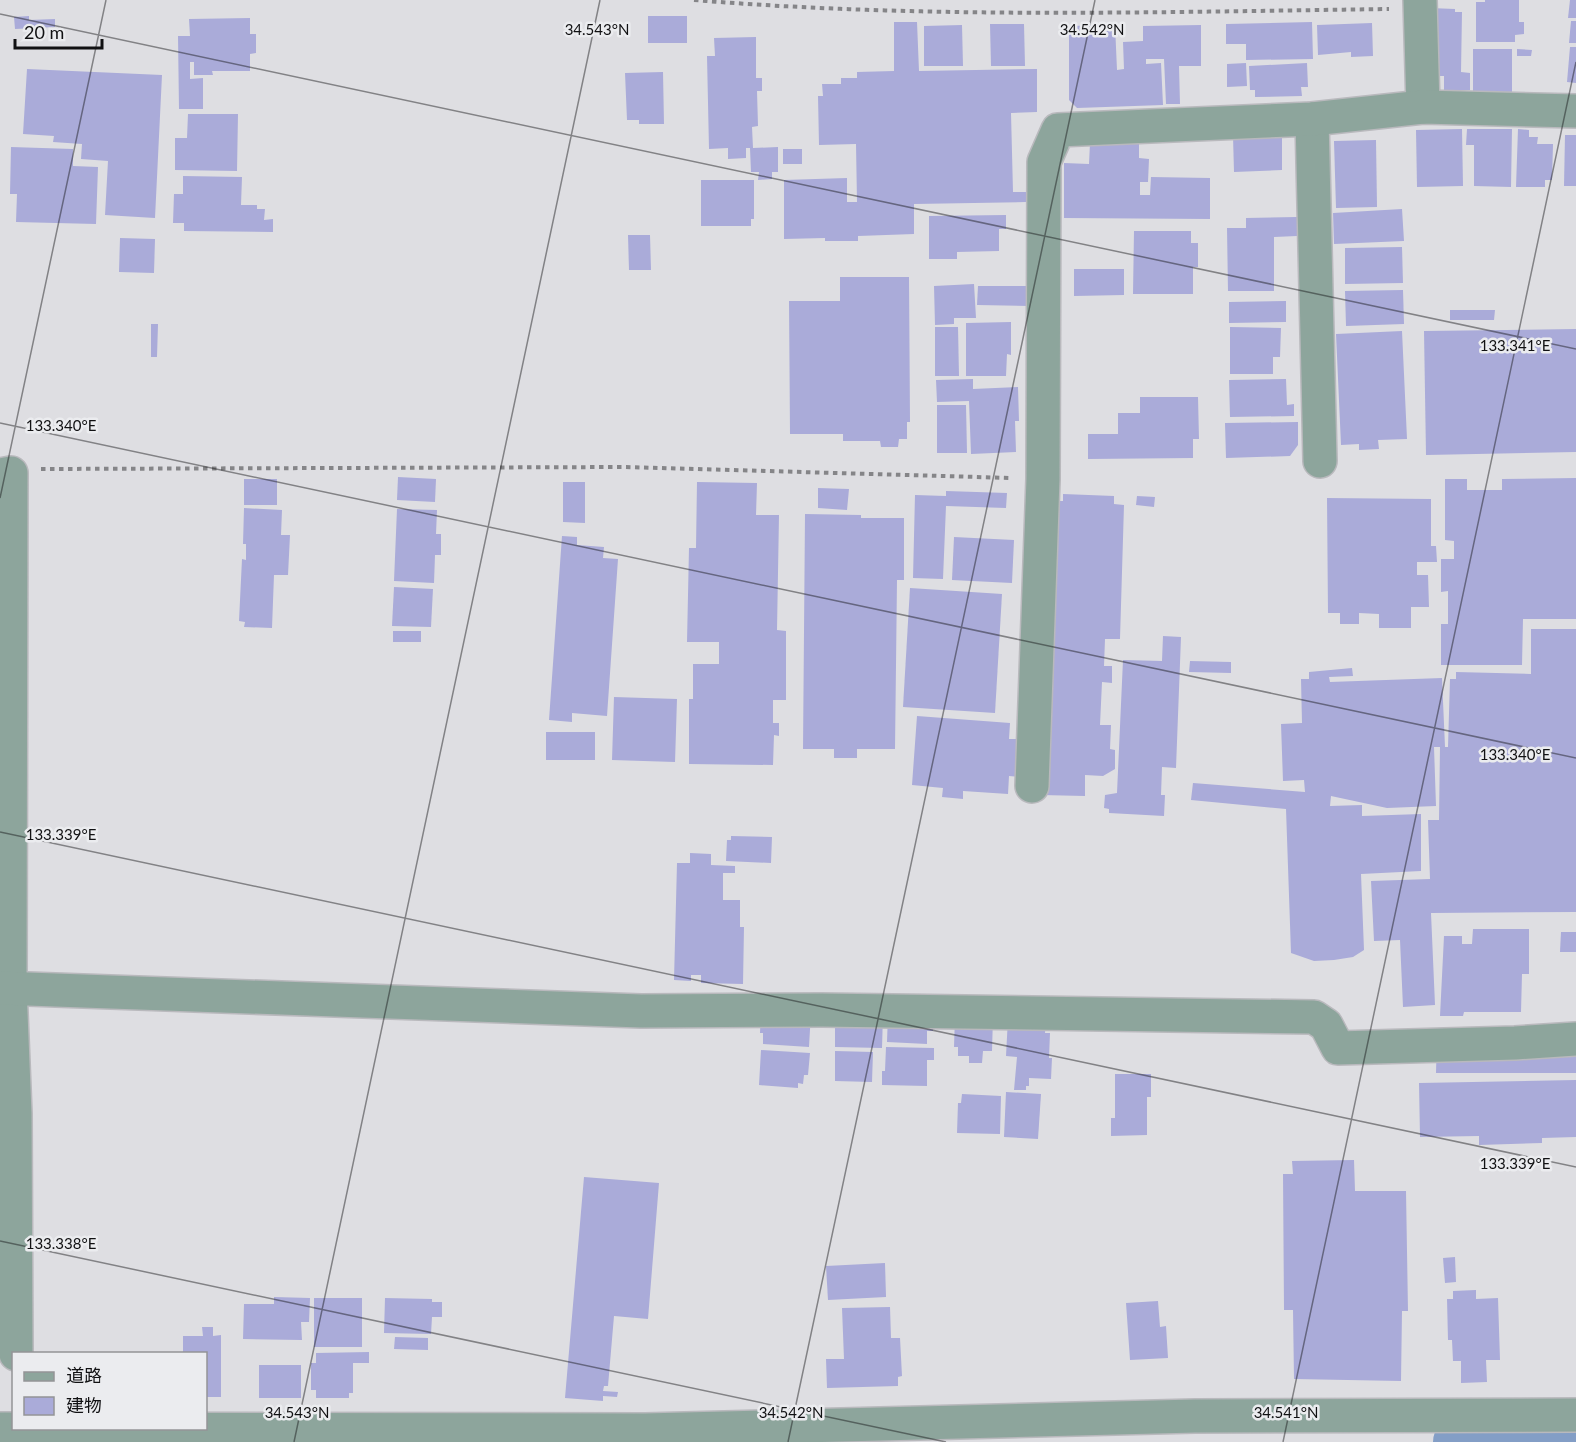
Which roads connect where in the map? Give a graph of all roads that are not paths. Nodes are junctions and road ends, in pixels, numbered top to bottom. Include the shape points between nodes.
1 (1420, 4) edge
2 (1423, 107) junction
3 (1576, 111) edge
4 (1312, 120) junction
5 (1320, 461) dead end
6 (5, 474) edge
7 (1032, 786) dead end
8 (5, 988) edge
9 (1576, 1039) edge
10 (16, 1352) edge
11 (1576, 1415) edge
12 (13, 1433) edge

1 - 2 street
2 - 3 street
2 - 4 street
4 - 5 street
4 - 7 street via 1058,130 1044,162 1043,479
6 - 8 street
8 - 9 street via 641,1011 1314,1017 1326,1025 1338,1048
8 - 10 street via 15,1114
11 - 12 street via 1195,1416 645,1430

